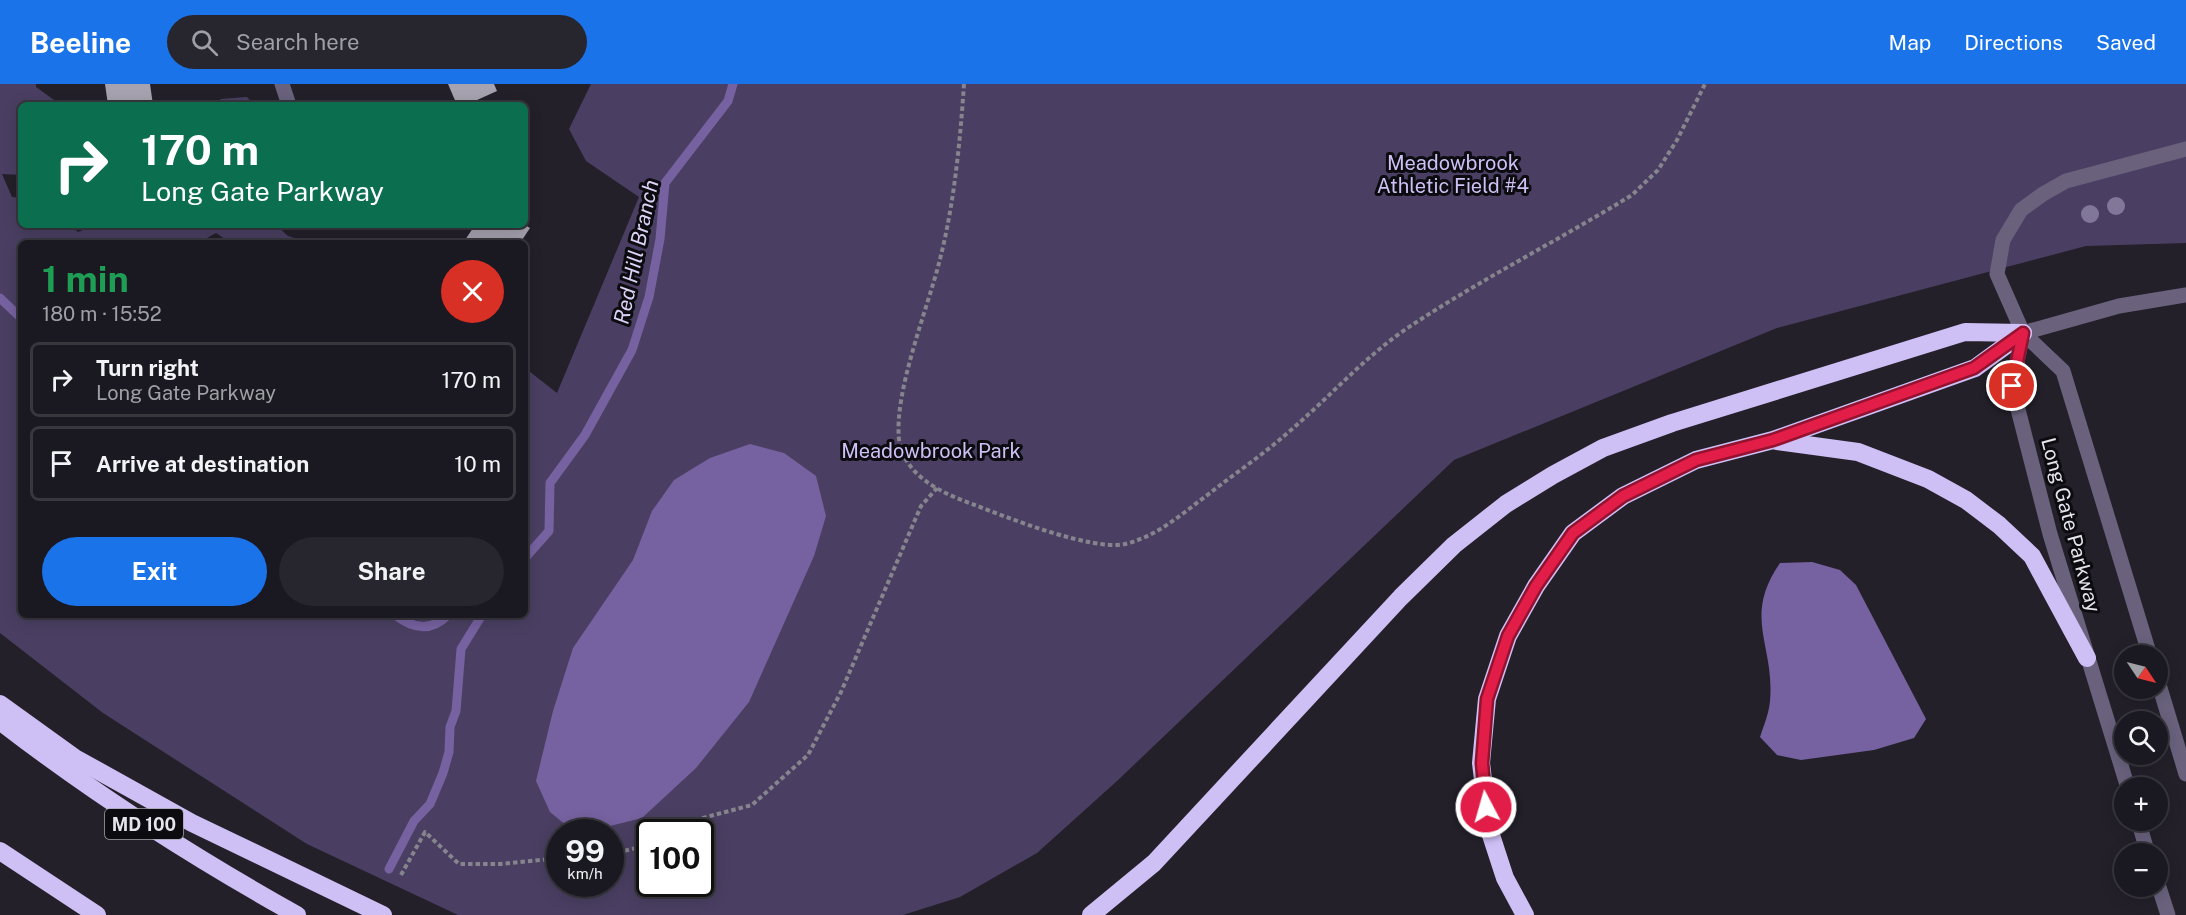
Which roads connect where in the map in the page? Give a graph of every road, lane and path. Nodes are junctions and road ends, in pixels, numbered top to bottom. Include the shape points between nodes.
1 (282, 84) edge
2 (964, 84) edge
3 (1705, 84) edge
4 (288, 102) edge
5 (2186, 149) edge
6 (2186, 295) edge
7 (2023, 333) junction
8 (1773, 440) junction
9 (937, 488) junction
10 (2147, 645) edge
11 (2087, 658) junction
12 (2163, 699) edge
13 (0, 704) edge
14 (0, 721) edge
15 (2186, 774) edge
16 (2125, 777) edge
17 (699, 819) edge
18 (0, 851) edge
19 (546, 859) edge
20 (401, 874) dead end
21 (2162, 897) edge
22 (97, 915) edge
23 (297, 915) edge
24 (383, 915) edge
25 (1091, 915) edge
26 (1525, 915) edge
27 (2168, 915) edge

1 - 4 street
2 - 9 path via 940,260 900,414 899,441 906,460 920,478
3 - 9 path via 1658,170 1632,195 1406,330 1354,370 1283,437 1169,525 1145,538 1121,545 1034,528
5 - 7 street via 2066,182 2021,210 2003,240 1997,274
6 - 7 street via 2119,306
7 - 8 highway via 1974,368
7 - 10 street, Long Gate Parkway via 2063,371
7 - 11 street, Long Gate Parkway via 2012,386
7 - 25 highway via 1965,332 1672,423 1603,448 1506,504 1454,545 1401,597 1154,863
8 - 11 highway via 1858,452 1928,478 1966,500 2032,556
8 - 26 highway via 1696,460 1623,496 1573,533 1536,586 1508,636 1487,699 1482,763 1489,829 1505,878
9 - 17 path via 921,506 841,692 808,755 752,806
11 - 16 street, Long Gate Parkway
12 - 15 street
13 - 24 highway via 75,758 192,823
14 - 23 highway, MD 100 via 65,771 176,845
18 - 22 highway
19 - 20 path via 459,864 426,832
21 - 27 street

